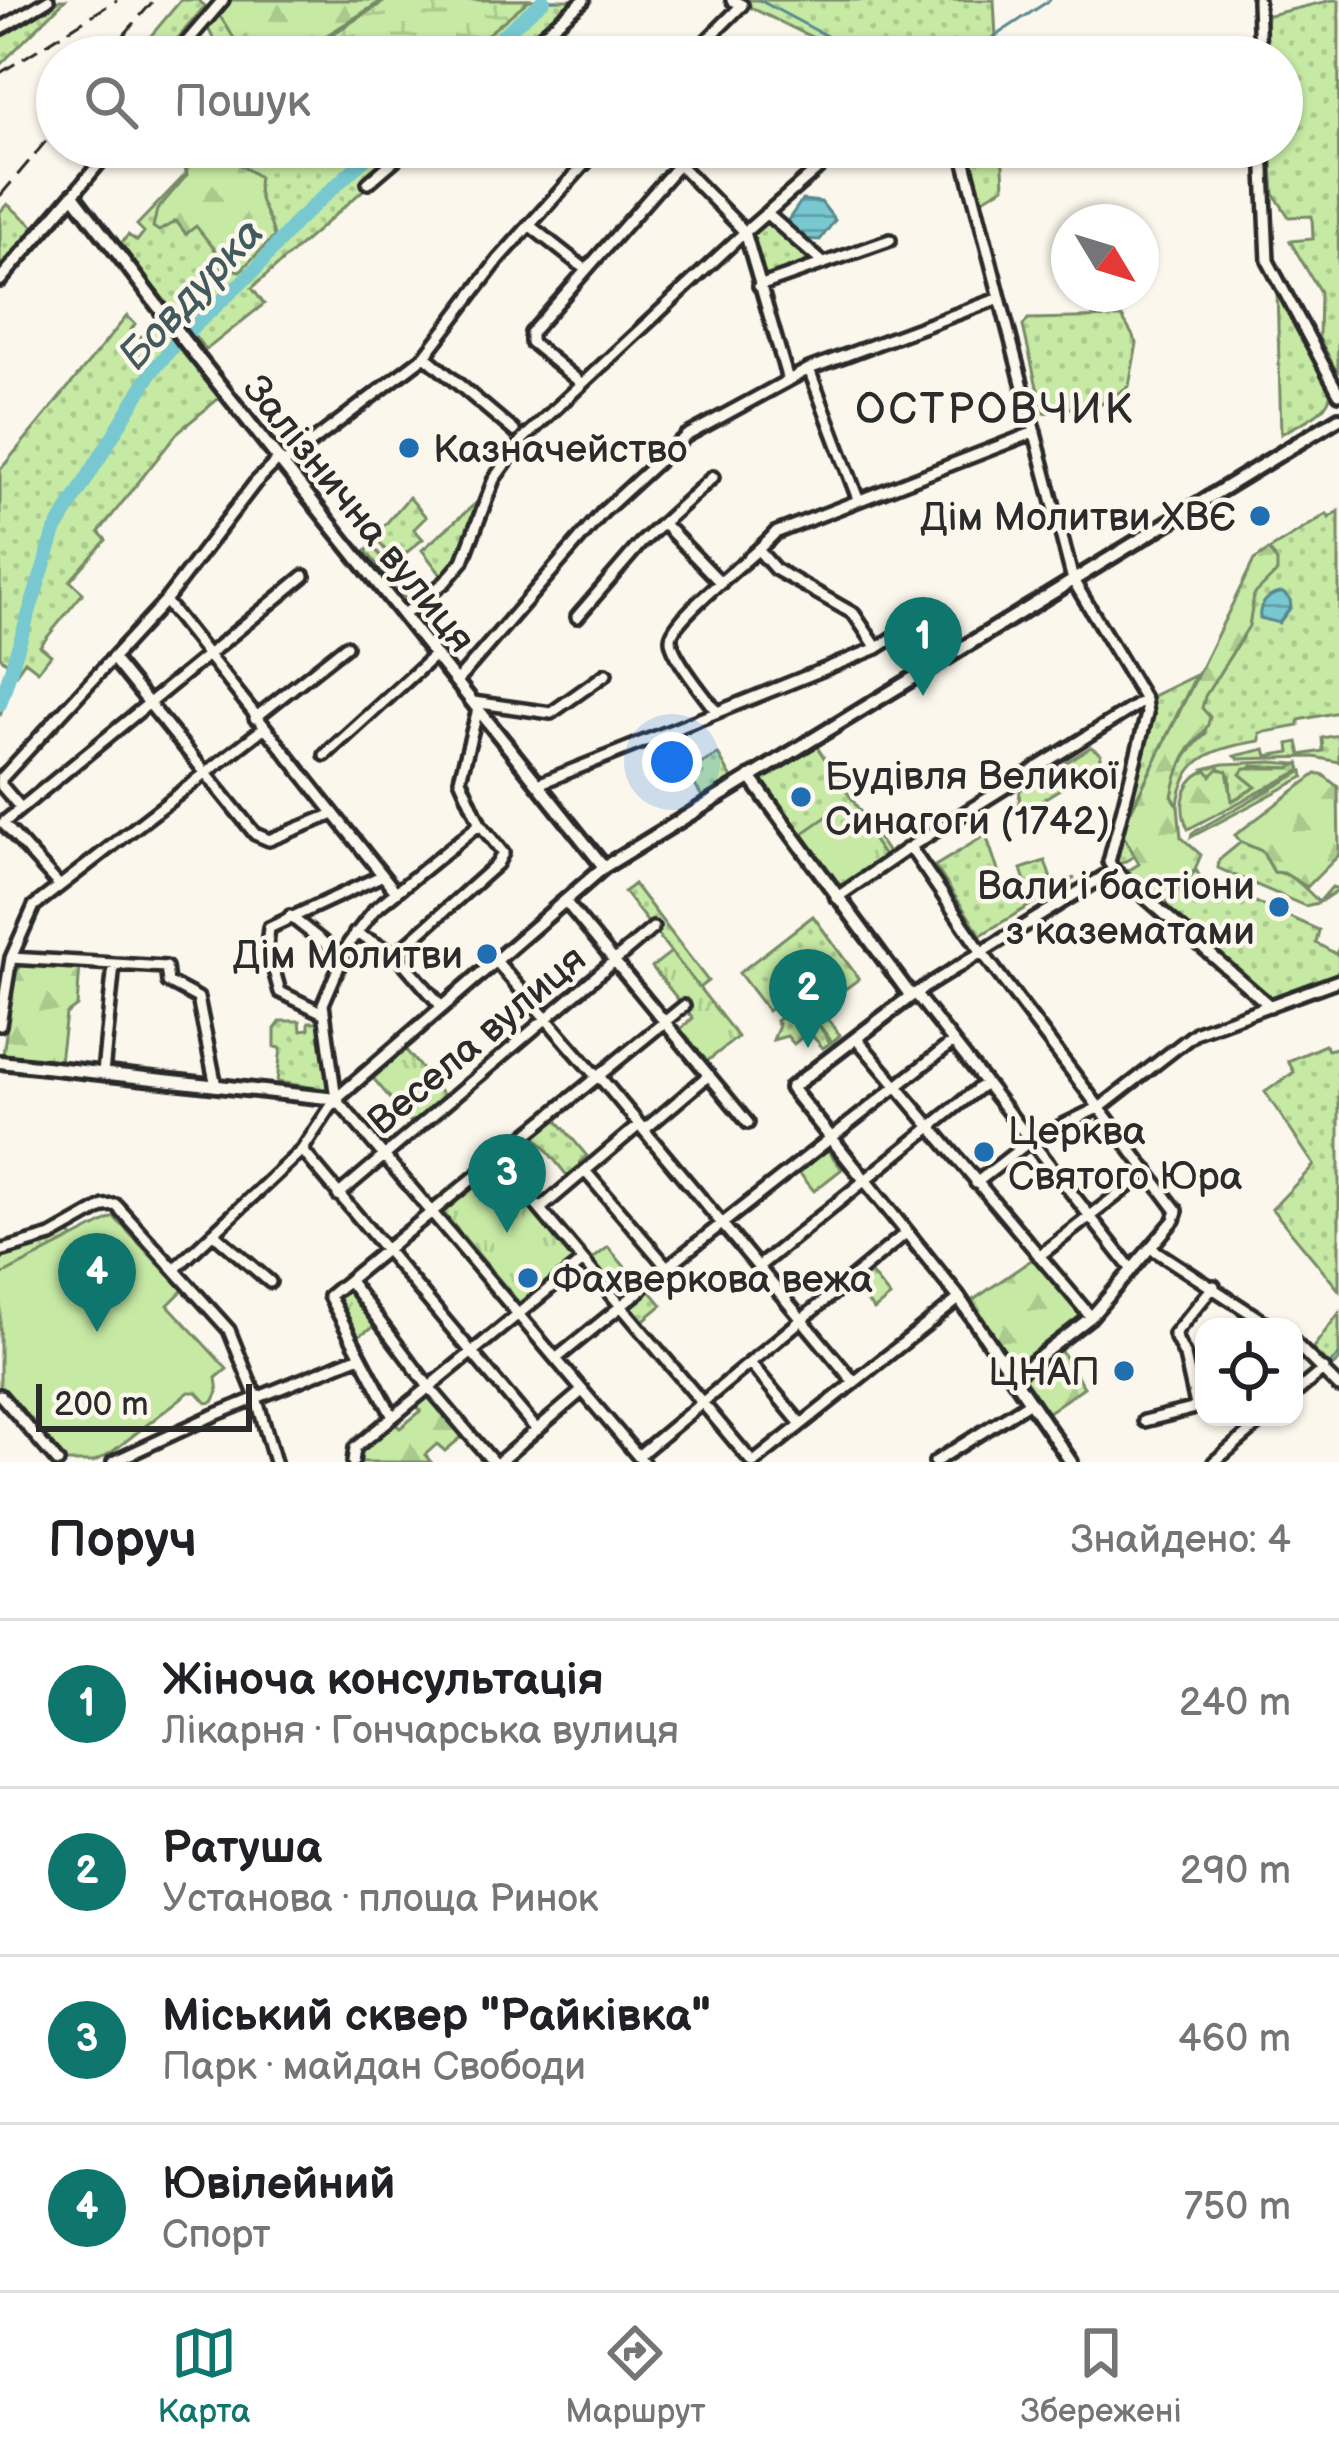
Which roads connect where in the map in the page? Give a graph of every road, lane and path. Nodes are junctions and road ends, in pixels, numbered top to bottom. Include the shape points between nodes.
1 (48, 0) edge
2 (223, 0) edge
3 (584, 0) edge
4 (1258, 0) edge
5 (737, 3) edge
6 (0, 29) edge
7 (192, 36) edge
8 (541, 36) edge
9 (708, 36) edge
10 (1259, 36) edge
11 (95, 168) edge
12 (386, 168) edge
13 (581, 168) edge
14 (675, 168) edge
15 (684, 168) edge
16 (818, 168) edge
17 (966, 168) edge
18 (1264, 168) edge
19 (368, 183) dead end
20 (73, 194) junction
21 (766, 213) junction
22 (529, 225) junction
23 (745, 232) junction
24 (890, 240) dead end
25 (823, 263) junction
26 (585, 269) junction
27 (0, 280) edge
28 (759, 286) junction
29 (1000, 298) junction
30 (425, 356) junction
31 (809, 369) junction
32 (788, 380) junction
33 (581, 383) junction
34 (1339, 394) edge
35 (1339, 418) edge
36 (514, 431) dead end
37 (1035, 432) junction
38 (281, 462) junction
39 (713, 477) dead end
40 (857, 499) junction
41 (663, 523) junction
42 (760, 552) junction
43 (304, 576) dead end
44 (1073, 580) junction
45 (721, 583) junction
46 (165, 602) junction
47 (403, 615) junction
48 (577, 617) dead end
49 (916, 623) dead end
50 (346, 646) dead end
51 (877, 648) junction
52 (435, 655) junction
53 (207, 656) junction
54 (113, 658) junction
55 (606, 674) dead end
56 (456, 682) junction
57 (1145, 700) junction
58 (150, 702) junction
59 (475, 705) junction
60 (716, 711) junction
61 (255, 718) junction
62 (264, 728) junction
63 (325, 755) dead end
64 (206, 771) junction
65 (750, 777) junction
66 (538, 784) junction
67 (19, 806) junction
68 (331, 815) junction
69 (480, 824) junction
70 (910, 847) junction
71 (604, 867) junction
72 (1114, 870) junction
73 (381, 876) junction
74 (58, 884) junction
75 (396, 892) junction
76 (836, 898) junction
77 (565, 901) junction
78 (290, 916) junction
79 (653, 928) dead end
80 (355, 933) junction
81 (981, 950) junction
82 (395, 954) junction
83 (342, 957) junction
84 (11, 958) junction
85 (614, 960) junction
86 (496, 961) junction
87 (114, 964) junction
88 (1339, 980) edge
89 (913, 995) junction
90 (684, 1006) dead end
91 (1270, 1006) junction
92 (442, 1007) junction
93 (323, 1012) junction
94 (546, 1018) junction
95 (664, 1021) junction
96 (0, 1025) edge
97 (856, 1038) junction
98 (953, 1042) junction
99 (0, 1062) edge
100 (103, 1073) junction
101 (709, 1075) junction
102 (597, 1076) junction
103 (985, 1083) junction
104 (216, 1086) junction
105 (896, 1087) junction
106 (336, 1100) junction
107 (1098, 1108) junction
108 (748, 1124) dead end
109 (642, 1127) junction
110 (930, 1128) junction
111 (832, 1138) junction
112 (1030, 1141) junction
113 (302, 1150) junction
114 (385, 1156) junction
115 (496, 1157) junction
116 (585, 1171) junction
117 (1148, 1172) junction
118 (865, 1180) junction
119 (976, 1184) junction
120 (338, 1195) junction
121 (540, 1209) junction
122 (432, 1211) junction
123 (1090, 1216) junction
124 (722, 1224) junction
125 (907, 1232) junction
126 (213, 1233) junction
127 (1151, 1248) junction
128 (0, 1251) edge
129 (385, 1251) junction
130 (1039, 1256) junction
131 (583, 1261) junction
132 (758, 1267) junction
133 (175, 1269) junction
134 (1132, 1270) junction
135 (349, 1281) junction
136 (270, 1282) dead end
137 (1214, 1286) junction
138 (642, 1289) dead end
139 (960, 1298) junction
140 (621, 1306) junction
141 (519, 1313) junction
142 (1090, 1317) junction
143 (1259, 1318) edge
144 (802, 1319) junction
145 (1303, 1350) edge
146 (470, 1354) junction
147 (360, 1356) junction
148 (556, 1358) junction
149 (750, 1363) junction
150 (1339, 1365) edge
151 (1326, 1371) junction
152 (1013, 1377) junction
153 (854, 1382) junction
154 (429, 1387) junction
155 (1339, 1387) edge
156 (1303, 1388) edge
157 (584, 1390) junction
158 (0, 1395) edge
159 (256, 1400) junction
160 (1030, 1402) junction
161 (702, 1403) junction
162 (392, 1417) junction
163 (1144, 1421) dead end
164 (801, 1424) junction
165 (1256, 1426) edge
166 (537, 1430) junction
167 (640, 1459) edge
168 (942, 1460) edge
169 (58, 1462) edge
170 (113, 1462) edge
171 (275, 1462) edge
172 (352, 1462) edge
173 (496, 1462) edge
174 (753, 1462) edge
175 (1071, 1462) edge
176 (1214, 1462) edge

1 - 6 street
2 - 7 street
3 - 8 street
4 - 10 street
5 - 9 street
11 - 20 street
12 - 19 street
13 - 22 street
14 - 26 street
15 - 23 street
16 - 21 street
17 - 29 street
18 - 34 street via 1268,261
20 - 27 main road
20 - 38 main road, Залізнична вулиця
21 - 23 street
21 - 25 street
22 - 26 street
22 - 30 street
23 - 28 street
23 - 33 street
24 - 25 street
25 - 28 street
26 - 33 street via 530,342
28 - 32 street
29 - 31 street
29 - 37 street
30 - 36 street
30 - 38 street
31 - 32 street
31 - 40 street
32 - 56 street via 667,452 603,512
33 - 47 street via 505,459 463,560
35 - 44 main road
37 - 40 street
37 - 44 street
38 - 46 street via 255,483
38 - 47 main road, Залізнична вулиця
39 - 41 street
40 - 42 street via 782,530
41 - 45 street
41 - 48 street
42 - 45 street
42 - 51 street via 854,614
43 - 53 street
44 - 57 street
44 - 65 main road
45 - 60 street via 670,642
46 - 53 street
46 - 54 street
47 - 52 main road, Залізнична вулиця
49 - 51 street
50 - 61 street
51 - 60 street
52 - 56 main road, Залізнична вулиця
52 - 63 street
53 - 58 street
53 - 61 street
54 - 58 street
54 - 67 street via 1,779
55 - 59 street via 551,713
56 - 59 main road, Залізнична вулиця
57 - 70 street
57 - 72 street via 1109,862
58 - 64 street
58 - 67 street
59 - 66 main road, Залізнична вулиця
59 - 69 street via 460,779
60 - 66 street
61 - 62 street
62 - 64 street
62 - 68 street
64 - 68 street via 262,838
64 - 74 street
65 - 71 main road
65 - 76 main road
66 - 71 main road, Залізнична вулиця
67 - 74 street via 4,823
68 - 73 street
69 - 75 street
69 - 82 street via 503,853 497,864
70 - 76 street
70 - 81 street
71 - 77 main road
72 - 81 street
72 - 91 street
73 - 75 street
73 - 78 street
74 - 84 street via 34,906
75 - 80 street
76 - 89 main road
77 - 85 street
77 - 86 main road
78 - 83 street
78 - 93 street via 267,934 278,988
79 - 85 street, Весела вулиця
80 - 82 street
80 - 83 street
81 - 89 street
81 - 107 street
82 - 92 street
83 - 93 street
84 - 87 street
84 - 96 street
85 - 94 street, Весела вулиця
85 - 95 street
86 - 92 main road
86 - 94 street
87 - 100 street
87 - 104 street via 166,967 168,982 198,998
88 - 91 street
89 - 97 main road
89 - 98 street
90 - 95 street
91 - 107 street via 1197,1032
92 - 106 main road
93 - 106 street
94 - 102 street
94 - 114 street, Весела вулиця
95 - 101 street
95 - 102 street
97 - 105 street
97 - 111 main road via 791,1088
98 - 103 street
98 - 105 street
99 - 100 main road
100 - 104 main road
101 - 108 street
101 - 109 street
102 - 109 street
102 - 115 street
103 - 110 street
103 - 112 street
104 - 106 main road
105 - 110 street
105 - 111 street
106 - 113 street
106 - 114 street
107 - 112 street
107 - 117 street
109 - 116 street
109 - 124 street
110 - 118 street
110 - 119 street
111 - 118 main road
111 - 124 street
112 - 119 street
112 - 123 street
113 - 120 street
113 - 126 street
114 - 120 street, Весела вулиця
114 - 122 street
115 - 121 street
115 - 122 street
116 - 121 street
116 - 124 street via 667,1268
117 - 123 street
117 - 127 street via 1178,1214
118 - 125 main road
118 - 132 street
119 - 130 street
120 - 129 street
121 - 131 street
122 - 129 street
122 - 141 street
123 - 130 street
123 - 134 street
124 - 132 street
125 - 139 main road
125 - 144 street
126 - 133 street
126 - 136 street
127 - 134 street
127 - 137 street
128 - 133 street via 51,1236 112,1203
129 - 135 street
129 - 146 street
130 - 142 street
131 - 140 street
131 - 141 street
132 - 144 street
133 - 159 street via 229,1330
134 - 142 street
135 - 147 street via 329,1297
135 - 154 street
137 - 143 street
137 - 163 street via 1174,1334 1196,1405
138 - 140 street
139 - 152 main road
139 - 153 street
140 - 148 street
140 - 161 street
141 - 146 street
141 - 148 street
142 - 152 street
144 - 149 street
144 - 153 street
145 - 151 street
146 - 154 street
146 - 166 street
147 - 159 street
147 - 162 street
148 - 157 street
149 - 161 street
149 - 164 street
150 - 151 street
151 - 155 street
151 - 156 street
152 - 160 main road
153 - 164 street
154 - 162 street
154 - 173 street
157 - 166 street
157 - 167 street
158 - 169 street
159 - 170 street
159 - 171 street
160 - 168 street
160 - 175 main road
161 - 167 street
161 - 174 street
162 - 172 street via 352,1450
164 - 174 street
165 - 176 street
166 - 173 street

